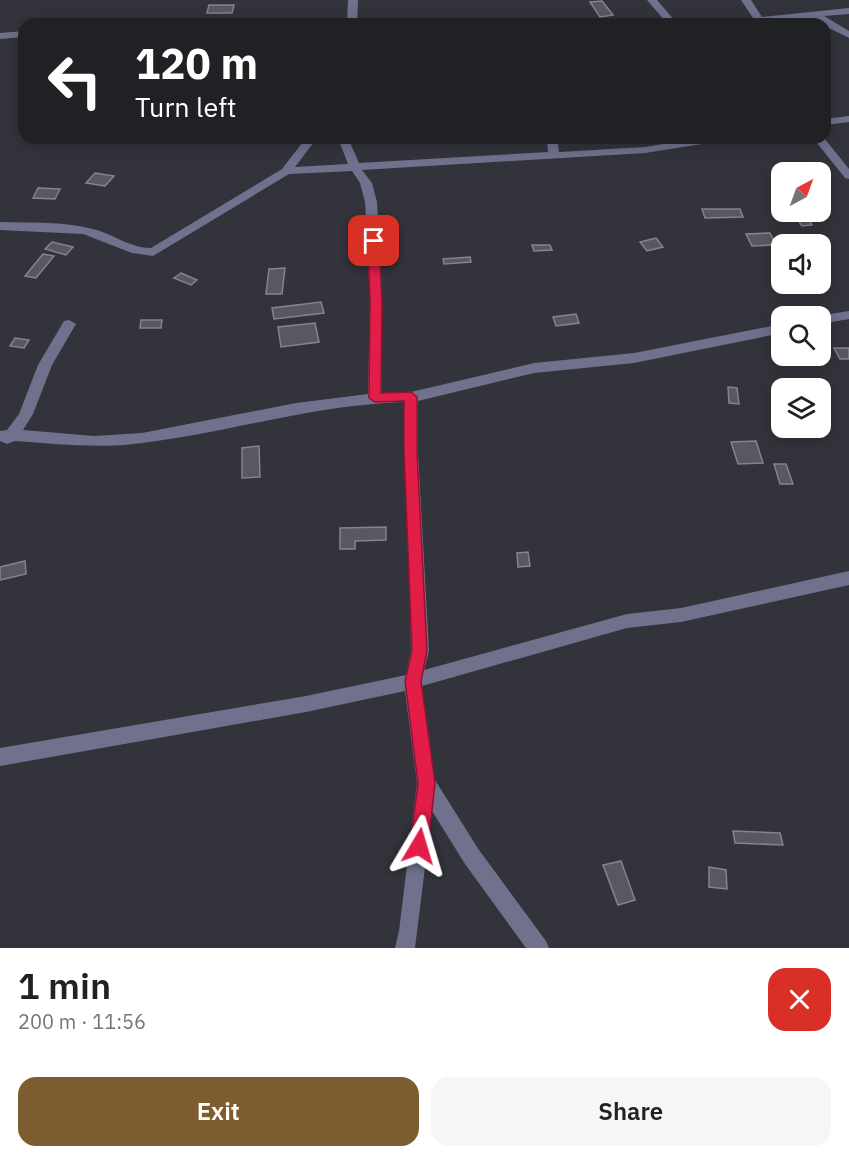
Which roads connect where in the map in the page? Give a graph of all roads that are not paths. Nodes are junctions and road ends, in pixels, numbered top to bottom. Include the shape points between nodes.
1 (353, 0) edge
2 (652, 0) edge
3 (746, 0) edge
4 (849, 11) edge
5 (815, 14) junction
6 (352, 18) edge
7 (669, 18) edge
8 (757, 18) edge
9 (769, 18) edge
10 (820, 18) edge
11 (831, 26) edge
12 (18, 34) edge
13 (849, 35) edge
14 (0, 36) edge
15 (849, 118) edge
16 (831, 121) edge
17 (307, 144) edge
18 (345, 144) edge
19 (553, 144) edge
20 (683, 144) edge
21 (823, 144) edge
22 (554, 157) junction
23 (354, 166) junction
24 (286, 171) junction
25 (849, 176) edge
26 (0, 226) edge
27 (849, 315) edge
28 (831, 318) edge
29 (69, 324) dead end
30 (771, 330) edge
31 (411, 397) junction
32 (375, 398) junction
33 (4, 438) edge
34 (849, 578) edge
35 (413, 681) junction
36 (0, 757) edge
37 (426, 783) junction
38 (405, 948) edge
39 (539, 948) edge

1 - 6 street
2 - 7 street
3 - 8 street
4 - 5 street
5 - 9 street
5 - 10 street
11 - 13 street
12 - 14 street
15 - 16 street
17 - 24 street
18 - 23 street
19 - 22 street
20 - 22 street
21 - 25 street
22 - 23 street
23 - 24 street
23 - 32 street via 366,183 371,202
24 - 26 street via 153,252 142,253 84,231
27 - 28 street
29 - 33 street via 44,367 33,402
30 - 31 street via 634,358 534,368
31 - 32 street
31 - 35 street via 420,651
32 - 33 street via 238,417 142,438
34 - 35 street via 681,615 627,621
35 - 36 street via 306,704
35 - 37 street
37 - 38 street
37 - 39 street via 472,857

